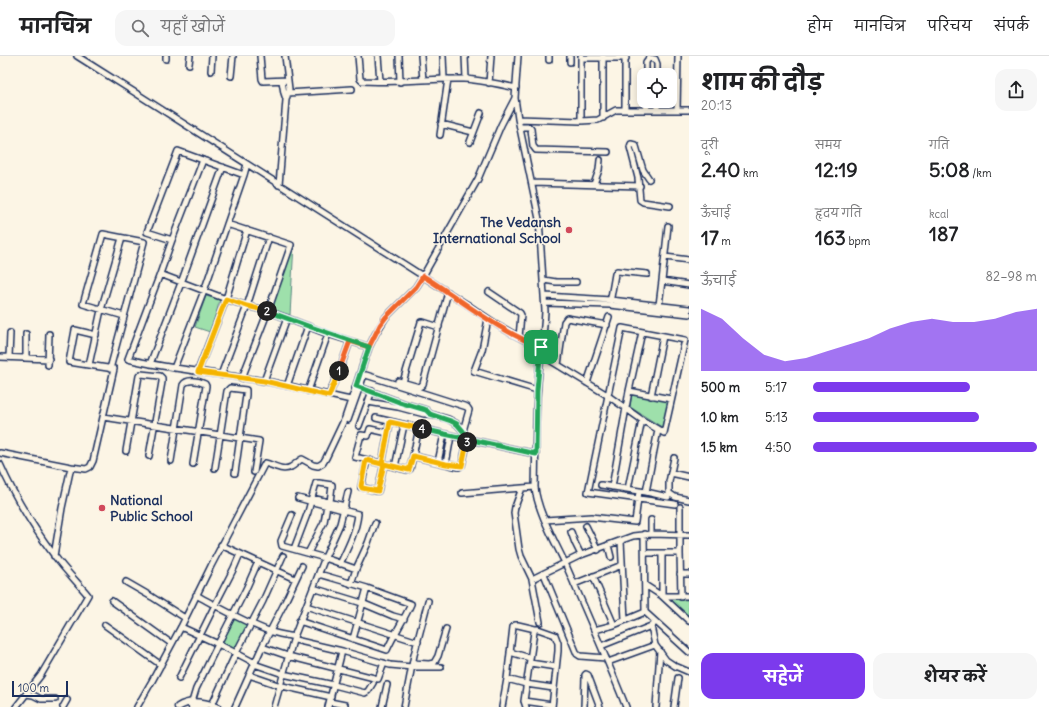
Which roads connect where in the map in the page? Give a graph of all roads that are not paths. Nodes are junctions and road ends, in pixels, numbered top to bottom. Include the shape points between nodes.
1 (78, 56) edge
2 (190, 56) edge
3 (212, 56) edge
4 (233, 56) edge
5 (260, 56) edge
6 (285, 56) edge
7 (358, 56) edge
8 (378, 56) edge
9 (399, 56) edge
10 (421, 56) edge
11 (443, 56) edge
12 (465, 56) edge
13 (491, 56) edge
14 (518, 56) edge
15 (570, 56) edge
16 (678, 56) edge
17 (582, 57) edge
18 (603, 57) edge
19 (626, 57) edge
20 (570, 62) dead end
21 (189, 64) dead end
22 (646, 68) edge
23 (656, 68) edge
24 (211, 71) dead end
25 (231, 76) dead end
26 (446, 79) junction
27 (466, 79) junction
28 (285, 80) junction
29 (423, 80) junction
30 (380, 81) junction
31 (400, 82) junction
32 (489, 83) junction
33 (352, 88) dead end
34 (516, 88) junction
35 (288, 93) junction
36 (515, 98) junction
37 (286, 100) junction
38 (625, 110) junction
39 (646, 110) joint
40 (657, 110) joint
41 (677, 110) junction
42 (689, 110) edge
43 (481, 113) dead end
44 (603, 118) junction
45 (518, 119) junction
46 (580, 121) junction
47 (441, 124) junction
48 (520, 127) junction
49 (473, 132) junction
50 (440, 135) dead end
51 (470, 142) dead end
52 (608, 152) dead end
53 (203, 160) junction
54 (600, 160) dead end
55 (247, 164) junction
56 (223, 167) junction
57 (244, 175) junction
58 (649, 179) dead end
59 (532, 183) junction
60 (279, 184) junction
61 (594, 184) junction
62 (640, 186) junction
63 (670, 206) dead end
64 (227, 224) junction
65 (668, 226) dead end
66 (247, 230) junction
67 (122, 238) junction
68 (269, 238) junction
69 (172, 240) junction
70 (665, 258) junction
71 (689, 260) edge
72 (160, 274) junction
73 (647, 274) dead end
74 (423, 276) junction
75 (544, 280) junction
76 (662, 281) junction
77 (181, 282) junction
78 (576, 282) dead end
79 (689, 285) edge
80 (204, 291) junction
81 (448, 292) junction
82 (489, 292) dead end
83 (545, 296) junction
84 (226, 299) junction
85 (545, 303) junction
86 (610, 303) junction
87 (659, 305) junction
88 (247, 306) junction
89 (689, 309) edge
90 (101, 310) junction
91 (268, 311) junction
92 (689, 314) edge
93 (124, 316) junction
94 (609, 317) dead end
95 (287, 318) junction
96 (488, 319) junction
97 (607, 325) junction
98 (308, 326) junction
99 (438, 327) junction
100 (642, 332) junction
101 (10, 333) dead end
102 (26, 334) dead end
103 (49, 334) dead end
104 (328, 334) junction
105 (96, 335) junction
106 (663, 336) junction
107 (519, 337) junction
108 (350, 341) junction
109 (369, 347) junction
110 (541, 347) junction
111 (540, 354) junction
112 (0, 357) edge
113 (9, 357) junction
114 (26, 358) junction
115 (49, 359) junction
116 (150, 364) junction
117 (48, 365) dead end
118 (89, 365) junction
119 (558, 365) junction
120 (174, 368) junction
121 (110, 369) junction
122 (198, 372) junction
123 (221, 375) junction
124 (242, 378) junction
125 (264, 381) junction
126 (587, 383) junction
127 (287, 386) junction
128 (358, 386) junction
129 (308, 390) junction
130 (537, 390) junction
131 (629, 391) junction
132 (372, 392) junction
133 (607, 395) junction
134 (329, 396) junction
135 (651, 396) junction
136 (671, 399) junction
137 (351, 400) junction
138 (368, 402) junction
139 (399, 404) junction
140 (627, 410) junction
141 (103, 417) junction
142 (376, 418) dead end
143 (348, 420) dead end
144 (642, 420) junction
145 (131, 421) junction
146 (390, 422) junction
147 (154, 425) junction
148 (404, 425) junction
149 (359, 426) dead end
150 (419, 428) junction
151 (176, 429) junction
152 (658, 430) junction
153 (463, 431) junction
154 (198, 432) junction
155 (388, 433) junction
156 (444, 434) junction
157 (221, 436) junction
158 (451, 436) junction
159 (240, 439) junction
160 (468, 439) junction
161 (126, 451) dead end
162 (0, 453) edge
163 (536, 454) junction
164 (149, 456) dead end
165 (413, 456) junction
166 (674, 458) dead end
167 (366, 460) junction
168 (171, 461) dead end
169 (438, 462) junction
170 (0, 464) edge
171 (193, 464) dead end
172 (383, 464) junction
173 (446, 464) junction
174 (71, 467) junction
175 (396, 467) junction
176 (215, 468) dead end
177 (254, 472) dead end
178 (235, 473) dead end
179 (671, 473) junction
180 (689, 477) edge
181 (601, 485) dead end
182 (534, 487) junction
183 (612, 487) junction
184 (522, 488) junction
185 (628, 489) junction
186 (639, 491) junction
187 (348, 492) dead end
188 (646, 492) junction
189 (462, 493) dead end
190 (668, 497) dead end
191 (298, 498) dead end
192 (311, 500) junction
193 (638, 500) junction
194 (689, 500) edge
195 (328, 503) junction
196 (345, 508) junction
197 (292, 516) dead end
198 (545, 520) junction
199 (651, 520) dead end
200 (375, 523) dead end
201 (586, 526) dead end
202 (571, 532) dead end
203 (644, 534) junction
204 (651, 534) junction
205 (680, 535) junction
206 (689, 535) edge
207 (621, 541) junction
208 (221, 545) junction
209 (608, 546) junction
210 (294, 549) junction
211 (598, 550) junction
212 (308, 553) junction
213 (644, 553) junction
214 (662, 553) junction
215 (680, 553) junction
216 (240, 554) junction
217 (54, 556) junction
218 (284, 556) dead end
219 (581, 556) junction
220 (611, 557) dead end
221 (325, 558) junction
222 (258, 562) junction
223 (340, 564) junction
224 (565, 564) junction
225 (302, 566) dead end
226 (622, 566) junction
227 (356, 569) junction
228 (277, 571) junction
229 (319, 574) junction
230 (544, 574) junction
231 (680, 574) junction
232 (689, 574) edge
233 (593, 576) junction
234 (295, 579) junction
235 (532, 579) junction
236 (126, 582) dead end
237 (351, 584) junction
238 (574, 584) junction
239 (645, 585) junction
240 (313, 588) junction
241 (367, 588) junction
242 (196, 595) junction
243 (662, 596) junction
244 (689, 596) edge
245 (680, 597) junction
246 (428, 601) dead end
247 (112, 602) dead end
248 (362, 603) junction
249 (214, 605) junction
250 (306, 606) junction
251 (645, 612) junction
252 (233, 615) junction
253 (185, 618) junction
254 (404, 619) junction
255 (625, 620) junction
256 (299, 621) junction
257 (689, 621) edge
258 (357, 622) junction
259 (540, 622) dead end
260 (656, 622) junction
261 (251, 624) junction
262 (105, 625) dead end
263 (614, 625) junction
264 (651, 626) junction
265 (181, 627) junction
266 (446, 629) dead end
267 (536, 630) junction
268 (594, 630) junction
269 (270, 632) junction
270 (394, 634) junction
271 (200, 635) junction
272 (294, 637) junction
273 (352, 639) junction
274 (418, 642) junction
275 (172, 644) junction
276 (218, 644) junction
277 (601, 646) junction
278 (655, 646) junction
279 (262, 647) junction
280 (342, 651) junction
281 (660, 651) junction
282 (510, 652) junction
283 (689, 652) edge
284 (236, 653) junction
285 (288, 656) junction
286 (607, 660) junction
287 (530, 661) junction
288 (384, 663) junction
289 (254, 664) junction
290 (161, 665) junction
291 (412, 665) junction
292 (556, 667) junction
293 (338, 668) junction
294 (441, 668) dead end
295 (689, 672) edge
296 (283, 674) junction
297 (249, 676) junction
298 (179, 678) dead end
299 (678, 678) dead end
300 (507, 679) junction
301 (373, 683) dead end
302 (526, 684) junction
303 (281, 685) junction
304 (334, 685) junction
305 (387, 685) dead end
306 (553, 688) junction
307 (26, 694) junction
308 (55, 699) dead end
309 (67, 700) dead end
310 (524, 701) junction
311 (330, 702) edge
312 (192, 704) edge
313 (346, 705) dead end
314 (215, 706) edge
315 (552, 706) edge
316 (16, 707) edge
317 (64, 707) edge
318 (137, 707) edge
319 (178, 707) edge
320 (204, 707) edge
321 (235, 707) edge
322 (276, 707) edge
323 (382, 707) edge
324 (404, 707) edge
325 (502, 707) edge
326 (526, 707) edge
327 (584, 707) edge
328 (600, 707) edge
329 (626, 707) edge
330 (656, 707) edge
331 (674, 707) edge

1 - 55 street
2 - 21 street
3 - 24 street
4 - 25 street
5 - 28 street via 263,81
6 - 28 street
7 - 30 street via 362,81
8 - 30 street
9 - 31 street
10 - 29 street
11 - 26 street
12 - 27 street
13 - 32 street
14 - 34 street
15 - 20 street
16 - 41 street
17 - 18 street
17 - 46 street
18 - 19 street
18 - 44 street
19 - 38 street
22 - 23 street via 647,59 651,58 656,61
26 - 27 street
26 - 29 street
26 - 47 street
27 - 32 street
28 - 35 street
28 - 37 street
29 - 31 street
30 - 31 street
32 - 34 street
33 - 35 street
34 - 36 street
35 - 37 street
36 - 45 street
36 - 74 street via 478,179
37 - 60 street
38 - 39 street
38 - 44 street via 610,112
39 - 40 street
40 - 41 street
41 - 42 street
43 - 49 street
44 - 46 street
45 - 46 street
45 - 48 street
47 - 49 street
47 - 50 street
48 - 52 street via 531,129 536,150
48 - 59 street
49 - 51 street
53 - 56 street
53 - 69 street
53 - 69 street via 178,151 147,232
54 - 61 street via 600,170
55 - 57 street
55 - 60 street
56 - 57 street
56 - 77 street
57 - 64 street
58 - 62 street via 643,170 636,146 631,144
59 - 61 street
59 - 75 street via 539,219
60 - 74 street
61 - 62 street
62 - 63 street via 642,202
64 - 66 street
64 - 80 street
65 - 70 street
66 - 68 street
66 - 84 street
67 - 90 street
67 - 90 street via 103,234 83,304
67 - 93 street via 144,242
68 - 88 street
68 - 91 street via 291,244
69 - 72 street
70 - 71 street
70 - 76 street
72 - 77 street
72 - 116 street via 128,359
73 - 86 street via 617,271
74 - 81 street
74 - 109 street via 416,287 386,317
75 - 78 street
75 - 83 street
76 - 79 street
76 - 87 street
77 - 80 street
77 - 116 street
80 - 84 street
80 - 120 street
81 - 96 street
81 - 99 street
82 - 107 street via 520,313
83 - 85 street
83 - 86 street
84 - 88 street
84 - 122 street
85 - 86 street
85 - 110 street via 545,326
86 - 87 street
86 - 92 street
87 - 89 street
88 - 91 street
88 - 123 street
90 - 93 street
90 - 105 street
91 - 95 street
91 - 124 street
93 - 121 street
94 - 97 street
95 - 98 street
95 - 125 street
96 - 107 street
96 - 130 street via 482,350 474,371
97 - 119 street via 567,318 564,322
97 - 126 street
98 - 104 street
98 - 127 street
99 - 99 street via 421,322 400,382 419,387 423,384
100 - 106 street
100 - 131 street
100 - 133 street via 622,328
101 - 113 street
102 - 114 street
103 - 115 street
104 - 108 street
104 - 129 street
105 - 118 street
105 - 118 street via 75,330 69,362
106 - 135 street
106 - 136 street via 685,340
107 - 110 street
108 - 109 street
108 - 134 street
109 - 128 street
110 - 111 street
111 - 119 street
111 - 130 street
112 - 113 street
113 - 114 street
114 - 115 street
115 - 117 street
116 - 120 street
118 - 121 street
119 - 126 street
120 - 122 street
121 - 141 street via 114,369
122 - 123 street
123 - 124 street
124 - 125 street
125 - 127 street
126 - 133 street
127 - 129 street
128 - 132 street
128 - 137 street
128 - 143 street
128 - 153 street via 366,374 466,407 469,410
129 - 134 street
130 - 163 street
131 - 135 street
131 - 140 street
132 - 138 street
132 - 139 street
133 - 140 street
133 - 193 street via 588,492
134 - 137 street
135 - 136 street
136 - 152 street via 664,433
137 - 208 street via 336,438 320,465 316,466 302,459 290,468 283,469 266,463
138 - 139 street
138 - 149 street
139 - 153 street via 426,410 457,424
140 - 144 street
140 - 183 street
141 - 145 street
141 - 174 street via 90,467
142 - 146 street
144 - 152 street
144 - 185 street
145 - 147 street
145 - 147 street via 139,376 160,376 162,382
145 - 161 street
146 - 148 street
146 - 155 street
147 - 151 street
147 - 164 street
148 - 150 street
148 - 175 street
150 - 156 street
150 - 165 street
151 - 154 street
151 - 154 street via 184,382 196,381 206,386
151 - 168 street
152 - 188 street
153 - 160 street
154 - 157 street
154 - 171 street
155 - 167 street via 370,429 368,436 360,435 355,457
155 - 172 street
156 - 158 street
156 - 169 street
157 - 159 street
157 - 159 street via 228,389 246,390
157 - 176 street
158 - 160 street
158 - 173 street
159 - 177 street via 261,442
159 - 178 street
160 - 163 street
160 - 173 street via 462,466
162 - 174 street
163 - 182 street
165 - 169 street
165 - 175 street via 409,470
166 - 179 street
167 - 172 street
167 - 172 street via 361,487 376,491
169 - 173 street
170 - 217 street via 18,500
172 - 175 street
174 - 217 street
179 - 180 street
179 - 194 street via 669,493
181 - 183 street
182 - 184 street
182 - 198 street
183 - 185 street
184 - 189 street
184 - 235 street via 514,513 521,556
185 - 186 street
186 - 188 street
186 - 193 street
187 - 196 street
188 - 190 street
191 - 192 street
192 - 195 street
192 - 195 street via 316,483 329,484 332,486
192 - 210 street
193 - 198 street via 635,522 591,517
193 - 205 street via 678,506
195 - 196 street
195 - 212 street via 324,522
196 - 221 street
196 - 223 street via 358,514 354,533
197 - 210 street via 281,543 282,546
198 - 224 street
199 - 204 street
200 - 227 street
201 - 211 street
202 - 219 street
203 - 204 street
203 - 207 street
203 - 213 street
204 - 205 street
205 - 206 street
205 - 215 street
207 - 209 street
207 - 226 street
208 - 216 street
208 - 242 street
209 - 211 street
209 - 220 street
210 - 212 street
211 - 219 street
212 - 221 street
213 - 214 street
213 - 239 street
214 - 215 street
214 - 243 street
215 - 231 street
216 - 222 street
216 - 249 street
217 - 307 street via 88,595 41,675
218 - 228 street
219 - 224 street
221 - 223 street
221 - 229 street
222 - 228 street
222 - 252 street
223 - 227 street
224 - 230 street
224 - 238 street
225 - 234 street
226 - 233 street
226 - 255 street
227 - 237 street
228 - 234 street
228 - 261 street
229 - 237 street
229 - 240 street
230 - 235 street
230 - 286 street via 577,654
231 - 232 street
231 - 245 street
233 - 238 street
233 - 263 street
234 - 269 street
235 - 259 street
236 - 253 street
237 - 241 street
238 - 268 street
239 - 243 street
239 - 251 street
240 - 248 street
240 - 250 street
241 - 248 street
241 - 254 street via 411,604
242 - 249 street
242 - 253 street
243 - 245 street
243 - 257 street
244 - 245 street
246 - 274 street
247 - 275 street
248 - 254 street
248 - 258 street
249 - 252 street
249 - 271 street
250 - 256 street
250 - 258 street
251 - 255 street
251 - 260 street
252 - 261 street
252 - 276 street
253 - 265 street
254 - 270 street
255 - 263 street
256 - 272 street
256 - 273 street
258 - 270 street
258 - 273 street
260 - 264 street
260 - 283 street
261 - 269 street
261 - 284 street
262 - 290 street
263 - 268 street
264 - 277 street
264 - 278 street
265 - 271 street
265 - 275 street
266 - 291 street via 434,663
267 - 282 street via 514,625
267 - 287 street
267 - 292 street via 555,635 558,647
268 - 277 street
269 - 272 street
269 - 279 street
270 - 273 street via 387,650
270 - 274 street
271 - 276 street
271 - 298 street
272 - 280 street via 294,640
272 - 285 street
274 - 291 street
275 - 290 street
276 - 284 street
276 - 312 street via 196,689
277 - 286 street
278 - 281 street
278 - 286 street
279 - 285 street
279 - 289 street
280 - 288 street
280 - 293 street
281 - 295 street via 671,664
281 - 330 street
282 - 287 street
282 - 300 street
284 - 289 street
284 - 314 street
285 - 293 street
285 - 296 street
286 - 329 street
287 - 292 street
287 - 302 street
288 - 291 street
288 - 293 street via 378,679
289 - 296 street
289 - 297 street
290 - 318 street
291 - 294 street
291 - 324 street
292 - 306 street
293 - 304 street
296 - 303 street
296 - 304 street
297 - 303 street
297 - 321 street
299 - 331 street
300 - 302 street
300 - 325 street
301 - 304 street via 365,693
302 - 306 street
302 - 310 street
303 - 311 street
303 - 322 street
304 - 311 street
305 - 323 street
306 - 315 street
307 - 308 street via 41,699
307 - 316 street
309 - 317 street
310 - 315 street
310 - 326 street
311 - 313 street
312 - 314 main road
312 - 319 main road via 186,703
312 - 320 main road
327 - 328 street via 586,674

